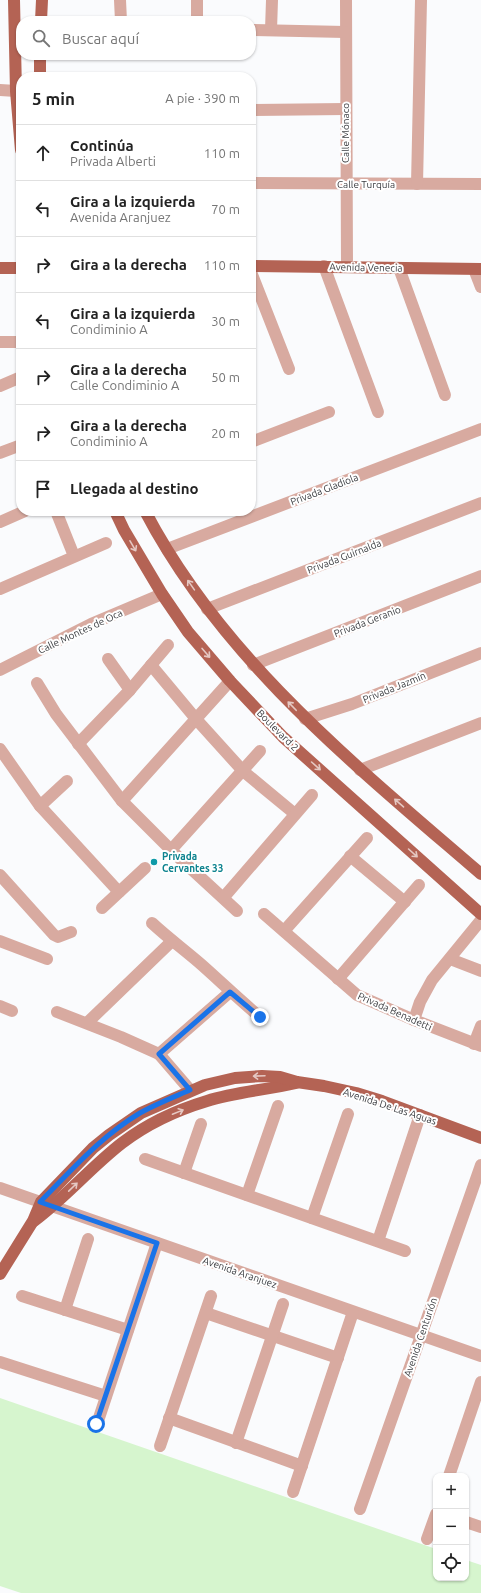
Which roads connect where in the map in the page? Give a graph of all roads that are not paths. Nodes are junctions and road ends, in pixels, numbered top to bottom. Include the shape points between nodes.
1 (14, 0) edge
2 (42, 0) edge
3 (120, 0) edge
4 (198, 0) edge
5 (272, 0) edge
6 (346, 0) edge
7 (421, 0) edge
8 (41, 16) edge
9 (121, 16) edge
10 (197, 16) edge
11 (256, 30) edge
12 (272, 30) junction
13 (345, 32) junction
14 (40, 60) edge
15 (40, 72) edge
16 (0, 90) edge
17 (16, 90) joint
18 (345, 109) junction
19 (256, 110) edge
20 (256, 184) edge
21 (345, 184) junction
22 (417, 184) junction
23 (481, 184) edge
24 (256, 266) edge
25 (324, 266) junction
26 (347, 266) junction
27 (0, 268) edge
28 (16, 268) edge
29 (399, 268) junction
30 (478, 269) edge
31 (256, 285) edge
32 (481, 287) edge
33 (0, 342) edge
34 (16, 342) edge
35 (289, 369) dead end
36 (16, 379) edge
37 (0, 386) edge
38 (445, 395) dead end
39 (329, 412) dead end
40 (378, 412) dead end
41 (481, 429) edge
42 (256, 440) edge
43 (16, 447) edge
44 (0, 453) edge
45 (481, 503) edge
46 (16, 515) edge
47 (256, 515) edge
48 (58, 516) edge
49 (117, 516) edge
50 (148, 516) edge
51 (253, 516) edge
52 (0, 522) edge
53 (106, 542) dead end
54 (167, 549) junction
55 (74, 556) junction
56 (481, 576) edge
57 (0, 589) edge
58 (162, 594) junction
59 (207, 609) junction
60 (168, 645) dead end
61 (481, 653) edge
62 (108, 659) dead end
63 (151, 665) junction
64 (254, 665) junction
65 (0, 670) edge
66 (230, 681) junction
67 (37, 683) dead end
68 (130, 690) junction
69 (196, 719) junction
70 (305, 719) junction
71 (481, 723) edge
72 (78, 744) junction
73 (0, 749) edge
74 (260, 751) dead end
75 (360, 770) junction
76 (243, 771) junction
77 (67, 781) dead end
78 (312, 795) dead end
79 (122, 801) junction
80 (40, 806) junction
81 (295, 814) junction
82 (367, 838) dead end
83 (171, 850) junction
84 (350, 856) junction
85 (145, 868) dead end
86 (481, 874) edge
87 (0, 875) edge
88 (419, 886) dead end
89 (119, 892) junction
90 (224, 897) junction
91 (405, 902) junction
92 (102, 908) dead end
93 (237, 911) dead end
94 (264, 914) dead end
95 (481, 914) edge
96 (481, 920) edge
97 (152, 923) dead end
98 (284, 931) junction
99 (71, 932) dead end
100 (172, 941) junction
101 (0, 942) edge
102 (47, 959) dead end
103 (450, 959) junction
104 (481, 971) edge
105 (338, 979) junction
106 (230, 992) junction
107 (0, 1006) edge
108 (12, 1011) dead end
109 (57, 1012) dead end
110 (260, 1017) dead end
111 (414, 1020) junction
112 (87, 1023) junction
113 (481, 1026) edge
114 (477, 1045) edge
115 (159, 1054) junction
116 (297, 1082) junction
117 (190, 1090) junction
118 (278, 1106) dead end
119 (348, 1114) dead end
120 (420, 1115) junction
121 (201, 1124) dead end
122 (481, 1138) edge
123 (145, 1159) dead end
124 (481, 1165) edge
125 (184, 1173) junction
126 (0, 1188) edge
127 (247, 1195) junction
128 (40, 1202) junction
129 (52, 1207) junction
130 (312, 1218) junction
131 (33, 1221) junction
132 (88, 1239) dead end
133 (378, 1241) junction
134 (157, 1243) junction
135 (405, 1251) dead end
136 (0, 1274) edge
137 (22, 1296) dead end
138 (211, 1296) dead end
139 (283, 1304) dead end
140 (65, 1310) junction
141 (353, 1312) junction
142 (206, 1313) junction
143 (128, 1330) junction
144 (272, 1336) junction
145 (421, 1336) junction
146 (481, 1356) edge
147 (338, 1358) junction
148 (0, 1362) edge
149 (481, 1382) edge
150 (106, 1396) junction
151 (478, 1404) edge
152 (169, 1418) junction
153 (96, 1424) dead end
154 (236, 1443) junction
155 (160, 1446) dead end
156 (302, 1466) junction
157 (450, 1473) edge
158 (293, 1492) dead end
159 (360, 1509) dead end
160 (433, 1522) edge
161 (469, 1523) edge
162 (481, 1527) edge
163 (427, 1539) dead end

1 - 17 main road
2 - 8 main road
3 - 9 street
4 - 10 street
5 - 12 street
6 - 13 street, Calle Mónaco
7 - 22 street
11 - 12 street
12 - 13 street
13 - 18 street, Calle Mónaco
14 - 15 main road
16 - 17 street
18 - 19 street
18 - 21 street, Calle Mónaco
20 - 21 street, Calle Turquía
21 - 22 street, Calle Turquía
21 - 26 street, Calle Mónaco
22 - 23 street, Calle Turquía
24 - 25 main road, Avenida Venecia
25 - 26 main road, Avenida Venecia
25 - 40 street
26 - 29 main road, Avenida Venecia
27 - 28 main road
29 - 30 main road, Avenida Venecia
29 - 38 street
30 - 32 street
31 - 35 street
33 - 34 street
36 - 37 street
39 - 42 street
41 - 47 street, Privada Gladiola
43 - 44 street
45 - 59 street, Privada Guirnalda
46 - 52 street
48 - 55 street
49 -> 58 main road, Boulevard 2
50 - 54 main road
51 - 54 street, Privada Gladiola
53 - 55 street
59 -> 54 main road
55 - 57 street
56 - 64 street, Privada Geranio
58 - 65 street, Calle Montes de Oca via 92,624
58 -> 66 main road, Boulevard 2 via 188,632
59 - 64 main road
60 - 63 street
61 - 70 street, Privada Jazmín via 352,704
62 - 68 street
63 - 68 street
63 - 69 street
70 -> 64 main road
66 - 69 street
66 -> 95 main road, Boulevard 2 via 283,737
67 - 72 street
68 - 72 street
69 - 76 street
69 - 79 street
70 - 75 main road
71 - 75 street
72 - 79 street
73 - 80 street
74 - 76 street
86 -> 75 main road
76 - 81 street
76 - 83 street
77 - 80 street
78 - 81 street
79 - 83 street
80 - 89 street
81 - 90 street
82 - 84 street
83 - 90 street
84 - 91 street
84 - 98 street
85 - 89 street
87 - 99 street via 54,935 58,937
88 - 91 street
89 - 92 street
90 - 93 street
91 - 105 street
94 - 98 street, Privada Benadetti
96 - 103 street
97 - 100 street
98 - 105 street, Privada Benadetti
100 - 106 street
100 - 112 street
101 - 102 street
103 - 104 street
103 - 111 street via 432,980
105 - 111 street, Privada Benadetti via 357,996
106 - 110 street
106 - 115 street
107 - 108 street
109 - 112 street
111 - 114 street, Privada Benadetti
112 - 115 street
113 - 114 street
115 - 117 street
116 -> 117 main road, Avenida De Las Aguas via 280,1077 235,1078
116 - 120 main road, Avenida De Las Aguas via 356,1093
129 -> 116 main road, Avenida De Las Aguas via 103,1158 148,1126 207,1101
117 - 128 main road, Avenida De Las Aguas via 141,1113 109,1135
118 - 127 street
119 - 130 street
120 - 122 main road, Avenida De Las Aguas
120 - 133 street
121 - 125 street
123 - 125 street
124 - 145 street, Avenida Centurión
125 - 127 street
126 - 128 street, Avenida Aranjuez
127 - 130 street
128 - 129 street, Avenida Aranjuez
128 - 131 main road, Avenida De Las Aguas
129 - 131 main road, Avenida De Las Aguas
129 - 134 street, Avenida Aranjuez
130 - 133 street
131 - 136 main road, Avenida De Las Aguas
132 - 140 street
133 - 135 street
134 - 141 street, Avenida Aranjuez
134 - 143 street
137 - 140 street
138 - 142 street
139 - 144 street
140 - 143 street
141 - 145 street, Avenida Aranjuez
141 - 147 street
142 - 144 street
142 - 152 street
143 - 150 street
144 - 147 street
144 - 154 street
145 - 146 street, Avenida Aranjuez
145 - 159 street, Avenida Centurión
147 - 156 street
148 - 150 street
149 - 151 street
150 - 153 street
151 - 157 street
152 - 154 street
152 - 155 street
154 - 156 street
156 - 158 street
160 - 163 street
161 - 162 street

